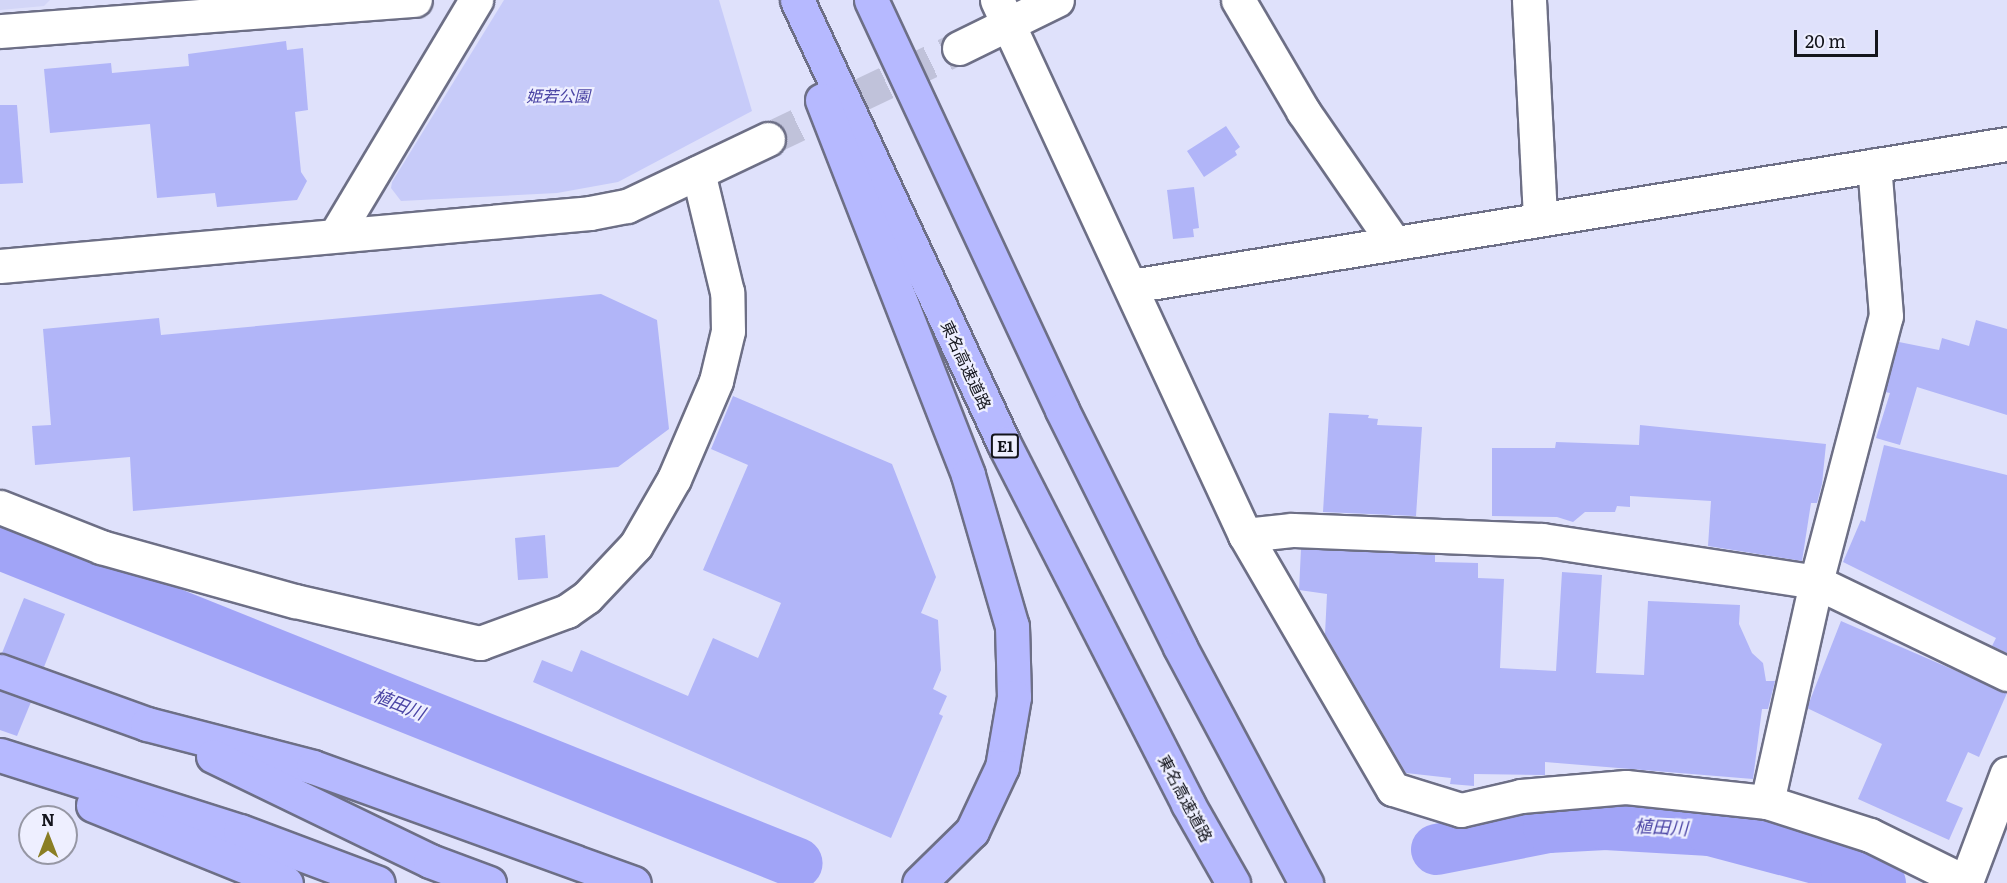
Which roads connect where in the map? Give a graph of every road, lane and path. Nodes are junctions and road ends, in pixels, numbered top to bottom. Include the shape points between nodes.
1 (415, 0) edge
2 (476, 0) edge
3 (787, 0) edge
4 (797, 0) edge
5 (871, 0) edge
6 (1057, 0) edge
7 (1238, 0) edge
8 (1529, 0) edge
9 (1003, 12) edge
10 (69, 13) edge
11 (0, 31) edge
12 (959, 48) tunnel mouth
13 (768, 139) tunnel mouth
14 (2007, 144) edge
15 (1874, 165) junction
16 (698, 172) junction
17 (1540, 219) junction
18 (336, 234) junction
19 (1394, 243) junction
20 (0, 266) edge
21 (1131, 286) junction
22 (0, 507) edge
23 (1245, 535) junction
24 (1816, 582) junction
25 (1180, 647) junction
26 (0, 671) edge
27 (2007, 674) edge
28 (147, 724) junction
29 (0, 755) edge
30 (0, 768) edge
31 (2007, 773) edge
32 (1767, 802) junction
33 (286, 883) edge
34 (378, 883) edge
35 (489, 883) edge
36 (634, 883) edge
37 (919, 883) edge
38 (1233, 883) edge
39 (1306, 883) edge
40 (1327, 883) edge
41 (1966, 883) edge

1 - 10 street
2 - 18 street
3 - 37 highway via 847,170 968,475 1012,626 1014,697 1002,767 990,800 972,831
4 - 38 highway, 東名高速道路 / E1 via 1004,444 1188,804
5 - 25 highway via 1062,410
6 - 9 street
7 - 19 street via 1304,111
8 - 17 street
9 - 12 street
9 - 21 street
10 - 11 street
13 - 16 street
14 - 15 street
15 - 17 street
15 - 24 street via 1886,316
16 - 18 street via 627,206 590,213
16 - 22 street via 727,292 728,331 717,381 674,479 636,545 587,597 567,611 480,643 295,601 101,547
17 - 19 street
18 - 20 street
19 - 21 street
21 - 23 street
23 - 24 street via 1292,530 1542,540
23 - 32 street via 1393,789 1461,810 1521,796 1626,787
24 - 27 street
24 - 32 street
25 - 39 highway
25 - 40 highway
26 - 28 highway
28 - 35 highway via 430,861
28 - 36 highway via 313,767
29 - 34 highway
30 - 33 highway
31 - 41 street
32 - 41 street via 1870,835

